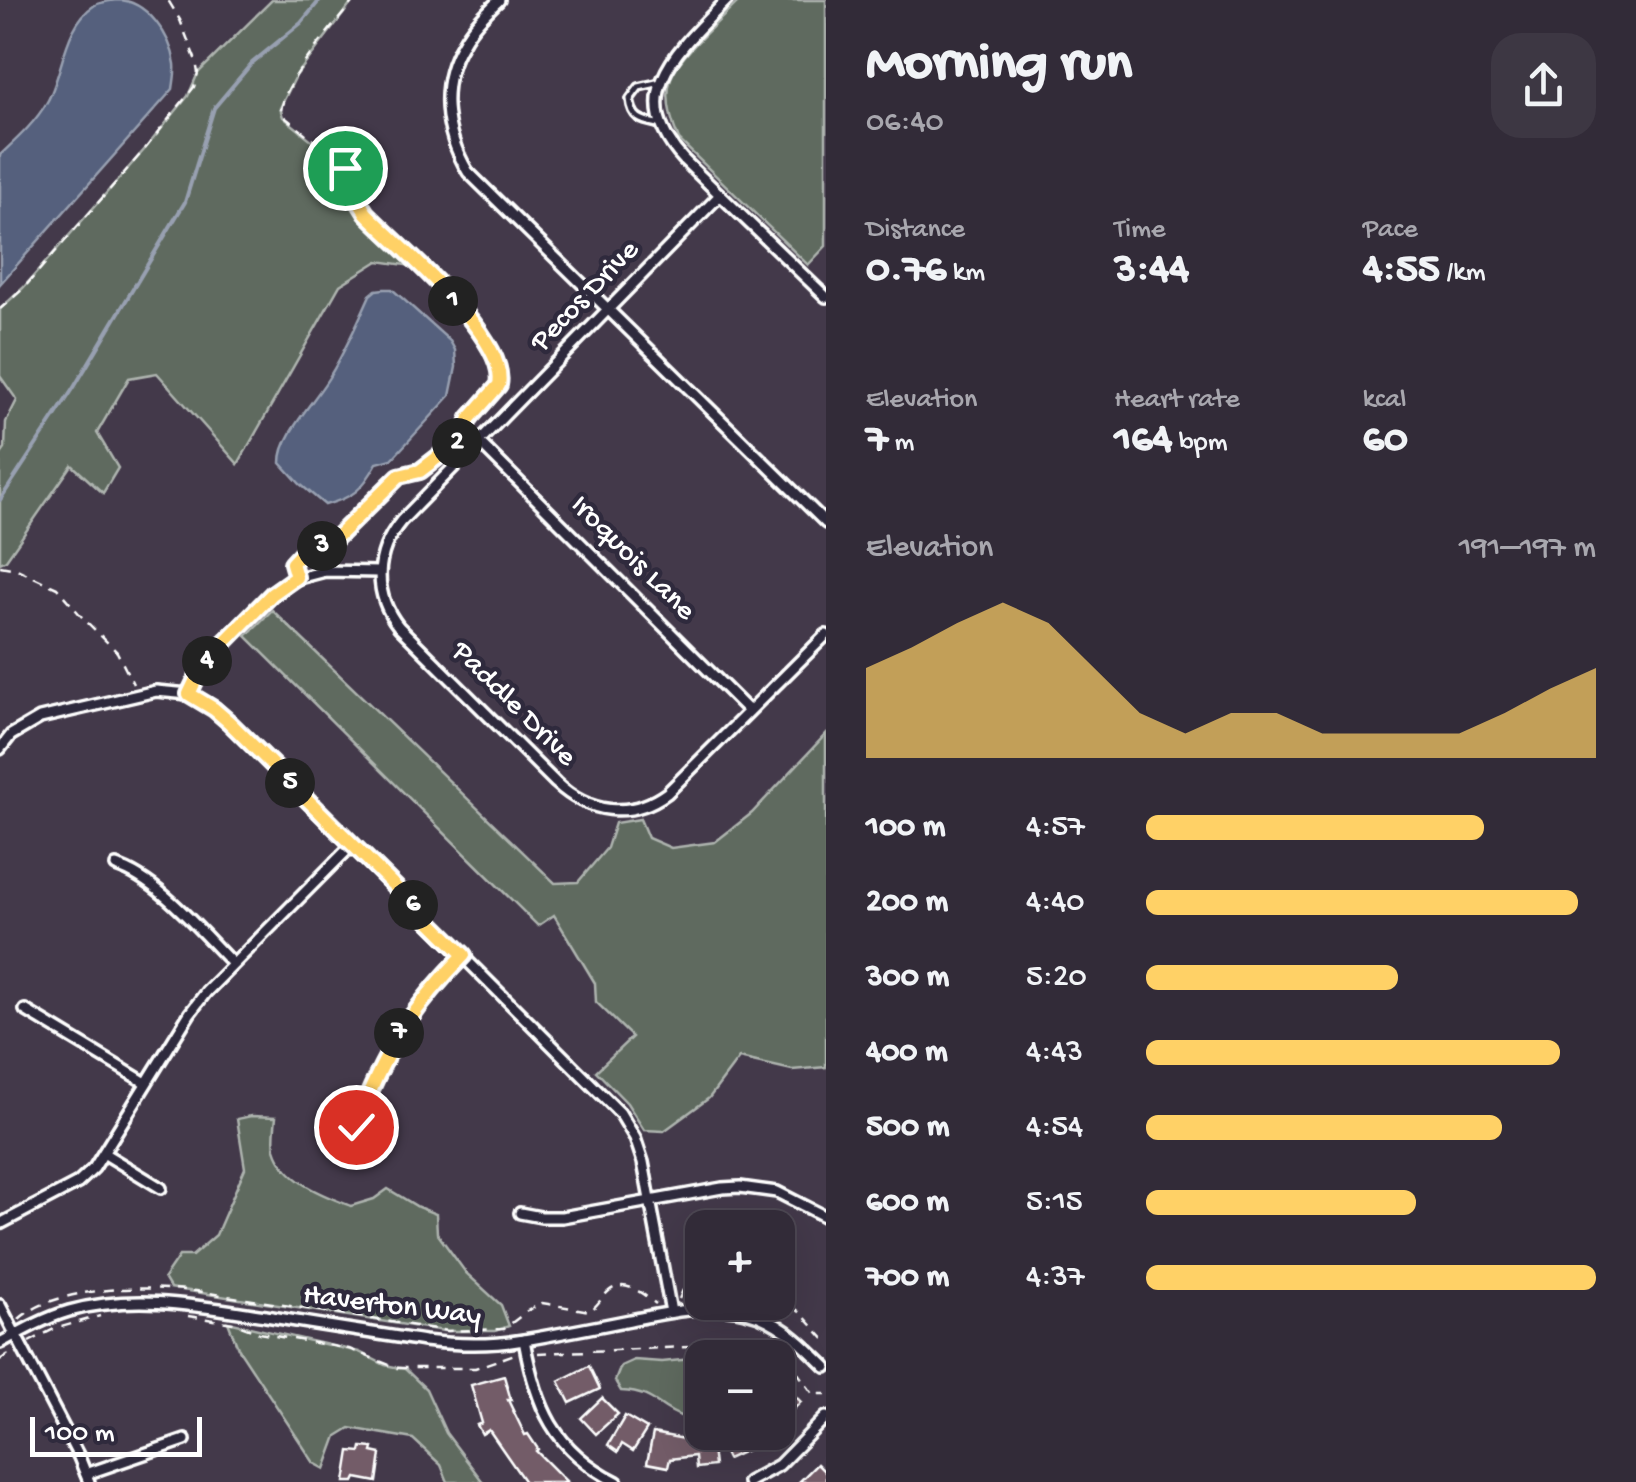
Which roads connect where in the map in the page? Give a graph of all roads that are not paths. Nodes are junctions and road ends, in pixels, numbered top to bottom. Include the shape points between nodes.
1 (499, 0) edge
2 (727, 0) edge
3 (661, 82) junction
4 (662, 125) junction
5 (720, 195) junction
6 (826, 297) edge
7 (608, 310) junction
8 (478, 442) junction
9 (826, 523) edge
10 (379, 572) junction
11 (826, 635) edge
12 (189, 694) junction
13 (750, 711) junction
14 (0, 749) edge
15 (352, 844) junction
16 (116, 866) dead end
17 (464, 955) junction
18 (233, 964) junction
19 (25, 1010) dead end
20 (146, 1083) junction
21 (356, 1127) dead end
22 (105, 1154) junction
23 (162, 1188) dead end
24 (650, 1202) junction
25 (520, 1213) dead end
26 (826, 1218) edge
27 (0, 1224) edge
28 (0, 1305) edge
29 (670, 1307) junction
30 (15, 1335) junction
31 (524, 1340) junction
32 (0, 1343) edge
33 (826, 1367) edge
34 (826, 1417) edge
35 (185, 1440) dead end
36 (87, 1478) edge
37 (617, 1482) edge
38 (748, 1482) edge

1 - 7 street via 464,39 451,70 446,109 452,142 476,182
2 - 3 street via 674,54
3 - 4 street
3 - 4 lane via 638,87 630,99 634,114
4 - 5 street via 677,152
5 - 6 street
5 - 7 street, Pecos Drive
7 - 8 street, Pecos Drive
7 - 9 street
8 - 10 street, Pecos Drive via 394,529
8 - 13 street, Iroquois Lane
10 - 12 street via 296,577 209,658
10 - 13 street, Paddle Drive via 385,605 399,627 585,804 604,810 656,800
11 - 13 street
12 - 14 street via 156,691 40,718
12 - 15 street via 229,722
15 - 17 street
15 - 18 street
16 - 18 street via 153,886
17 - 21 street via 395,1040
17 - 24 street via 620,1113 638,1148
18 - 20 street via 190,1014
19 - 20 street
20 - 22 street
22 - 23 street
22 - 27 street via 78,1183
24 - 25 street via 562,1217
24 - 26 street via 753,1187 787,1196
24 - 29 street
28 - 30 street
29 - 31 street, Haverton Way
29 - 33 street, Haverton Way via 756,1316 784,1330
30 - 31 street, Haverton Way via 67,1312 150,1300 444,1344
30 - 32 street, Haverton Way
30 - 36 street
31 - 37 street via 546,1418 574,1454
34 - 38 street via 778,1465
35 - 36 street

